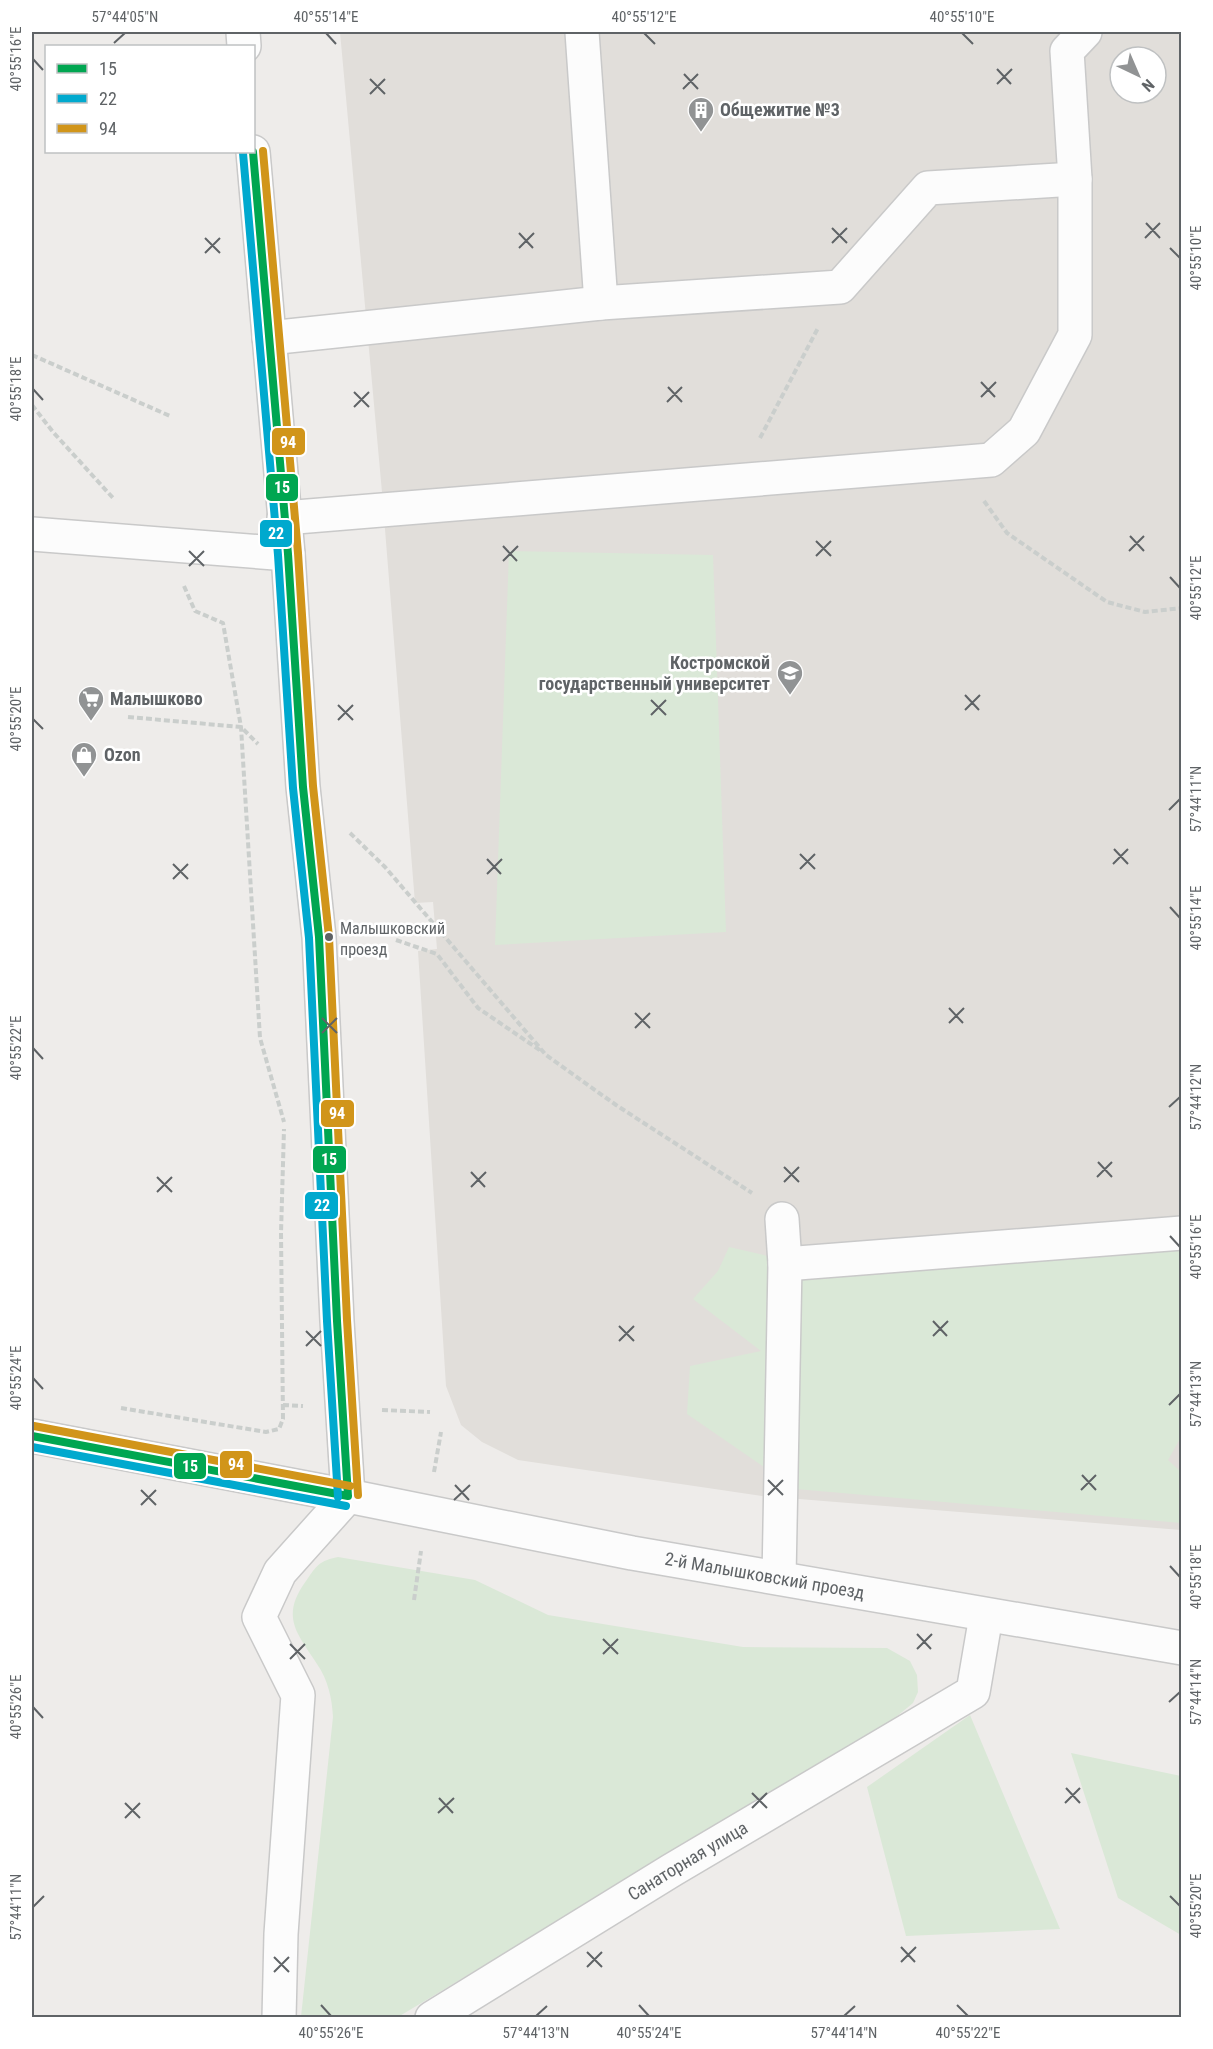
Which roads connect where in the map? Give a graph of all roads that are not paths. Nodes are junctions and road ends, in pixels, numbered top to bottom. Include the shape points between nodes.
1 (582, 32) edge
2 (1084, 32) edge
3 (253, 153) edge
4 (1075, 178) junction
5 (601, 303) junction
6 (269, 338) junction
7 (284, 518) junction
8 (32, 534) edge
9 (288, 554) junction
10 (782, 1219) road end
11 (1182, 1233) edge
12 (785, 1264) junction
13 (32, 1436) edge
14 (348, 1496) junction
15 (779, 1578) junction
16 (986, 1616) junction
17 (1182, 1648) edge
18 (279, 2018) edge
19 (432, 2018) edge

1 - 5 street
2 - 4 street via 1067,51
3 - 6 street
4 - 5 street via 928,188 840,287
4 - 7 street via 1075,335 1024,431 991,460
5 - 6 street
6 - 7 street
7 - 9 street
8 - 9 street
9 - 14 street via 303,787 319,937
10 - 12 street
11 - 12 street
12 - 15 street
13 - 14 street, 2-й Малышковский проезд
14 - 15 street, 2-й Малышковский проезд
14 - 18 street via 280,1572 259,1617 298,1695
15 - 16 street, 2-й Малышковский проезд
16 - 17 street, 2-й Малышковский проезд
16 - 19 street, Санаторная улица via 973,1692

